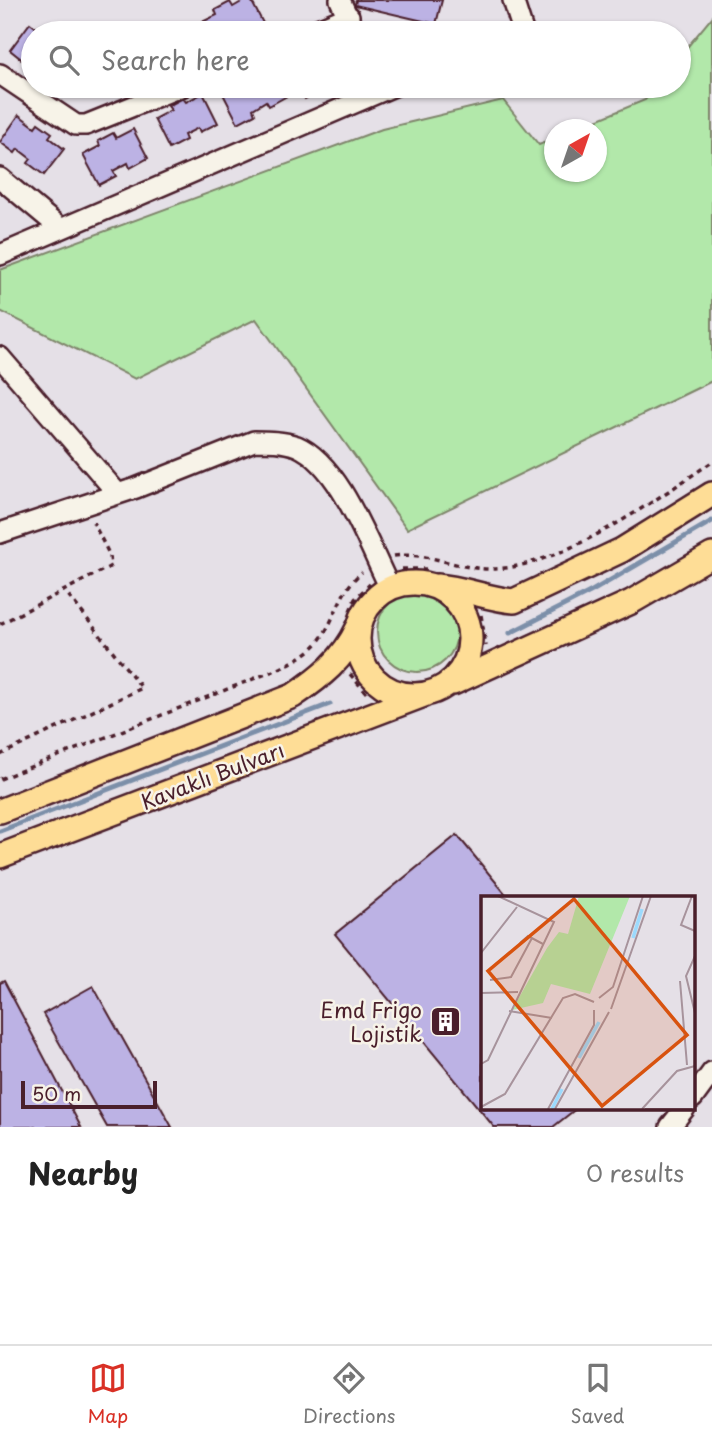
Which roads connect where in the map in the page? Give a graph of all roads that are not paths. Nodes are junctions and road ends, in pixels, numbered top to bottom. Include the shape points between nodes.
1 (513, 0) edge
2 (520, 21) edge
3 (0, 74) edge
4 (21, 88) edge
5 (36, 98) edge
6 (153, 98) edge
7 (359, 98) edge
8 (0, 178) edge
9 (60, 228) junction
10 (0, 255) edge
11 (0, 357) edge
12 (117, 494) junction
13 (712, 494) edge
14 (0, 533) edge
15 (712, 555) edge
16 (432, 585) junction
17 (390, 588) junction
18 (358, 628) junction
19 (432, 692) junction
20 (0, 811) edge
21 (0, 856) edge
22 (712, 1072) edge
23 (694, 1097) edge
24 (683, 1110) edge
25 (670, 1127) edge

1 - 2 street
3 - 4 street
5 - 6 street via 76,125 86,125
7 - 9 street
8 - 9 street
9 - 10 street
11 - 12 street
12 - 14 street
12 - 17 street via 254,441 297,446 328,470
13 - 16 main road via 622,550 514,601
15 - 19 main road, Kavaklı Bulvarı via 632,602
16 - 17 main road via 413,582
16 - 19 main road, Kavaklı Bulvarı via 462,609 470,645 456,678
17 - 18 main road via 377,595
18 - 19 main road via 357,647 373,679 405,696
18 - 20 main road via 326,674 293,696
19 - 21 main road, Kavaklı Bulvarı
22 - 23 street
24 - 25 street

